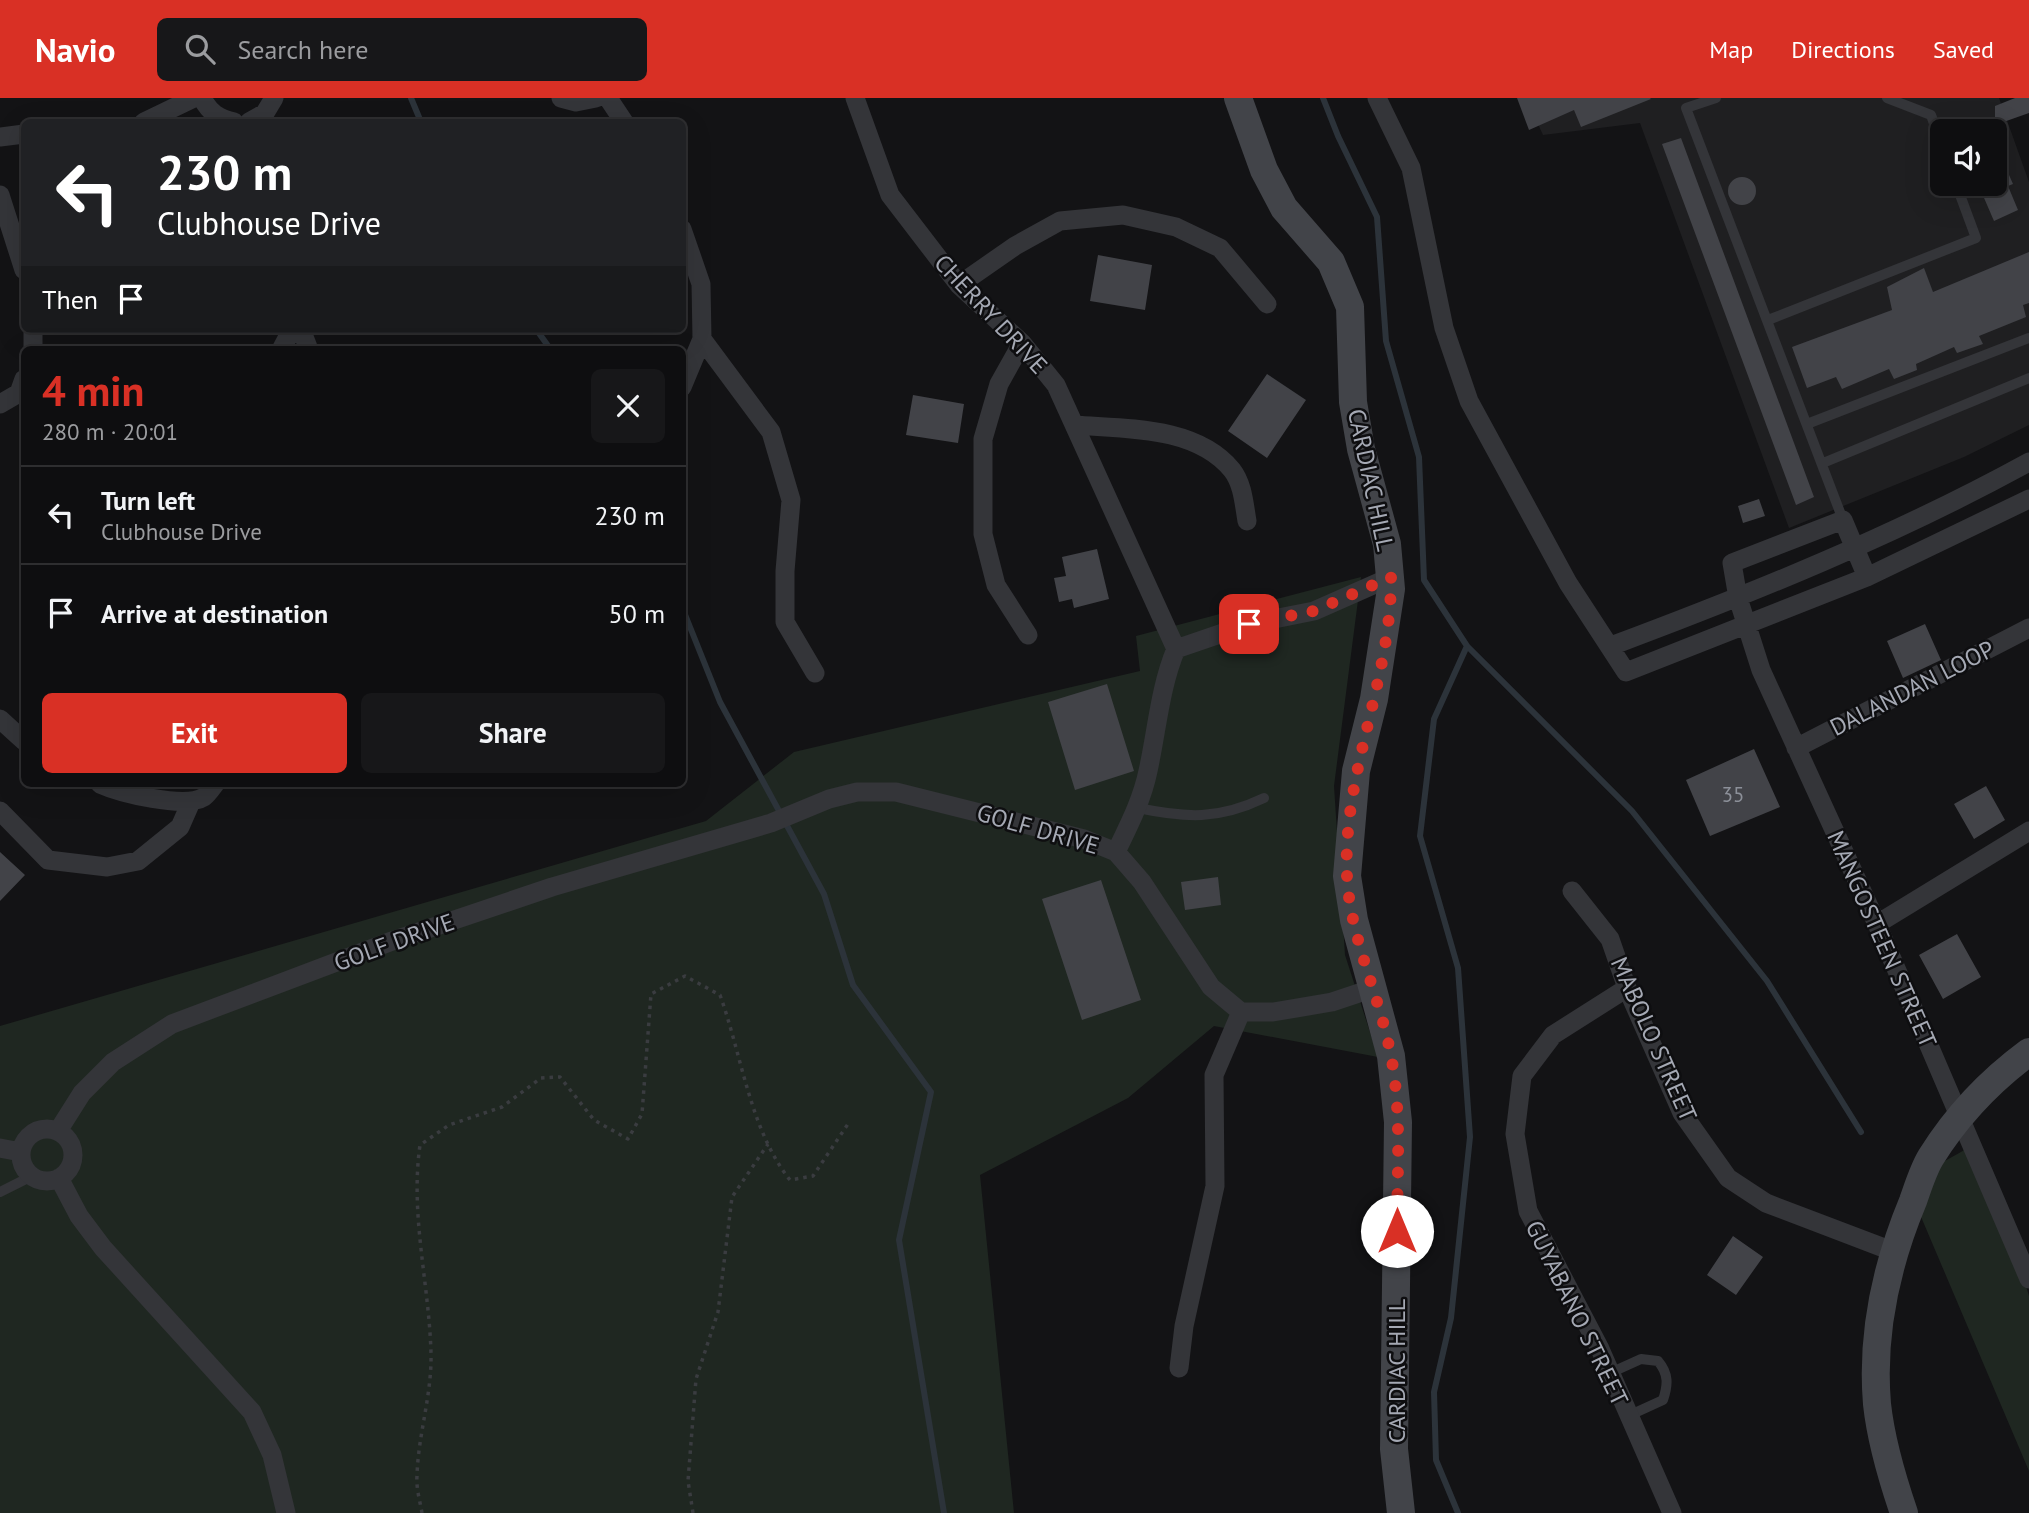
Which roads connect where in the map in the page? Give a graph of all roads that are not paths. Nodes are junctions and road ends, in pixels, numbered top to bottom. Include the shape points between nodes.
1 (194, 98) edge
2 (202, 98) edge
3 (274, 98) edge
4 (561, 98) edge
5 (596, 98) edge
6 (608, 98) edge
7 (855, 98) edge
8 (1238, 98) edge
9 (1377, 98) edge
10 (1716, 98) edge
11 (1887, 98) edge
12 (150, 119) edge
13 (220, 119) edge
14 (254, 119) edge
15 (622, 119) edge
16 (1932, 119) edge
17 (21, 134) edge
18 (0, 137) edge
19 (0, 195) edge
20 (1960, 196) edge
21 (686, 241) edge
22 (21, 261) edge
23 (960, 285) junction
24 (1267, 304) dead end
25 (1768, 320) junction
26 (2029, 338) edge
27 (702, 339) junction
28 (1022, 343) junction
29 (686, 377) edge
30 (2029, 377) edge
31 (21, 387) edge
32 (0, 404) edge
33 (1807, 424) junction
34 (1075, 425) junction
35 (2029, 462) edge
36 (1823, 463) junction
37 (2029, 499) edge
38 (1843, 520) junction
39 (1247, 521) dead end
40 (1853, 547) junction
41 (1391, 577) junction
42 (1867, 577) junction
43 (1738, 598) junction
44 (1748, 626) junction
45 (2029, 628) edge
46 (1028, 635) dead end
47 (1611, 646) junction
48 (1176, 649) junction
49 (815, 673) dead end
50 (0, 719) edge
51 (21, 738) edge
52 (1796, 748) junction
53 (107, 787) edge
54 (213, 787) edge
55 (1264, 798) dead end
56 (191, 802) junction
57 (1138, 808) junction
58 (0, 811) edge
59 (2029, 831) edge
60 (1116, 852) junction
61 (1572, 891) dead end
62 (1877, 924) junction
63 (1628, 988) junction
64 (1371, 989) junction
65 (1241, 1012) junction
66 (2029, 1052) edge
67 (1961, 1117) junction
68 (58, 1132) junction
69 (0, 1148) edge
70 (21, 1152) junction
71 (32, 1177) junction
72 (59, 1178) junction
73 (0, 1192) edge
74 (1892, 1251) junction
75 (2029, 1279) edge
76 (1179, 1368) dead end
77 (1610, 1373) junction
78 (1628, 1417) junction
79 (286, 1513) edge
80 (1401, 1513) edge
81 (1672, 1513) edge
82 (1903, 1513) edge

1 - 12 street
2 - 13 street
3 - 14 street via 265,113
4 - 5 street via 576,102
6 - 15 street
7 - 23 street, CHERRY DRIVE via 890,195
8 - 41 main road, CARDIAC HILL via 1264,170 1284,208 1331,262 1350,307 1353,402 1360,449 1387,544
9 - 47 street via 1411,168 1444,328 1469,401 1569,583
10 - 25 lane via 1686,108
11 - 16 lane
17 - 18 street
19 - 22 street
20 - 25 lane via 1976,238
21 - 27 street via 701,284
23 - 24 street via 1060,221 1123,215 1176,227 1220,248
23 - 28 street, CHERRY DRIVE
25 - 33 lane
26 - 33 lane
27 - 29 street
27 - 49 street via 771,432 791,500 785,622
28 - 34 street, CHERRY DRIVE via 1056,385
28 - 46 street via 999,384 983,439 983,534 996,585
30 - 36 lane
31 - 32 street
33 - 36 lane
34 - 39 street via 1142,430 1210,449 1233,471 1242,489
34 - 48 street, CHERRY DRIVE
35 - 40 street
36 - 38 lane
37 - 42 street
38 - 40 street
38 - 43 street, MANGOSTEEN STREET via 1732,563
40 - 42 street
40 - 43 street
41 - 48 street via 1314,611 1249,624
41 - 64 main road, CARDIAC HILL via 1349,829 1347,876
42 - 44 street
43 - 44 street, MANGOSTEEN STREET
43 - 47 street
44 - 47 street via 1626,672
44 - 52 street, MANGOSTEEN STREET via 1761,670
45 - 52 street, DALANDAN LOOP
48 - 57 street
50 - 51 street
52 - 62 street, MANGOSTEEN STREET
53 - 56 street
54 - 56 street via 205,797
55 - 57 lane via 1211,816
56 - 58 street via 180,827 138,861 107,867 48,860
57 - 60 street
59 - 62 street
60 - 65 street, GOLF DRIVE via 1142,882 1211,987
60 - 68 street, GOLF DRIVE via 1084,839 896,792 857,792 393,941 172,1024 113,1062 82,1093
61 - 63 street, MABOLO STREET via 1609,939
62 - 67 street, MANGOSTEEN STREET
63 - 74 street, MABOLO STREET via 1682,1113 1728,1178 1766,1203
63 - 77 street, GUYABANO STREET via 1553,1035 1545,1045 1522,1076 1515,1134 1528,1211
64 - 65 street via 1332,1002
64 - 80 main road, CARDIAC HILL via 1391,1056 1398,1122 1394,1449
65 - 76 street via 1214,1075 1215,1186
66 - 67 main road via 2004,1070
67 - 74 main road via 1930,1158
67 - 75 street, MANGOSTEEN STREET
68 - 70 street via 34,1132
68 - 72 street via 66,1137 72,1154
69 - 70 street
70 - 71 street via 25,1170
71 - 72 street
71 - 73 lane
72 - 79 street via 103,1248 252,1412 272,1455
74 - 82 main road via 1877,1346 1877,1403
77 - 78 street, GUYABANO STREET
77 - 78 lane via 1641,1359 1658,1361 1665,1369 1668,1385 1663,1400
78 - 81 street, GUYABANO STREET

